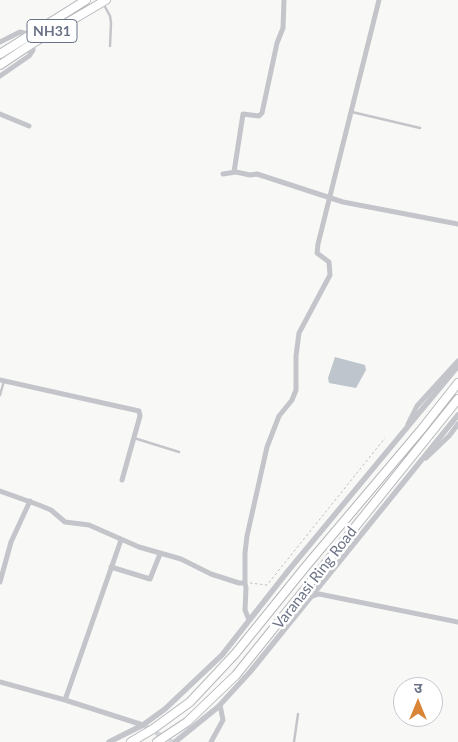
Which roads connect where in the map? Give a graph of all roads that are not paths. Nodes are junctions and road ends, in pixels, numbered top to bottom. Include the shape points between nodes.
1 (86, 0) edge
2 (284, 0) edge
3 (379, 0) edge
4 (104, 1) edge
5 (32, 39) junction
6 (0, 42) edge
7 (110, 46) dead end
8 (0, 54) edge
9 (0, 65) edge
10 (0, 76) edge
11 (352, 112) junction
12 (0, 114) edge
13 (30, 126) dead end
14 (420, 128) dead end
15 (234, 172) junction
16 (223, 174) dead end
17 (329, 198) junction
18 (458, 224) edge
19 (458, 361) edge
20 (458, 366) edge
21 (2, 381) edge
22 (458, 383) edge
23 (0, 395) edge
24 (458, 399) edge
25 (458, 415) edge
26 (458, 424) edge
27 (406, 429) junction
28 (134, 438) junction
29 (179, 452) dead end
30 (413, 471) junction
31 (122, 480) dead end
32 (0, 492) edge
33 (30, 501) junction
34 (121, 540) junction
35 (160, 554) junction
36 (111, 568) junction
37 (0, 582) edge
38 (244, 583) junction
39 (313, 596) junction
40 (249, 620) junction
41 (458, 622) edge
42 (0, 682) edge
43 (65, 700) junction
44 (220, 705) junction
45 (298, 714) dead end
46 (143, 725) junction
47 (110, 742) edge
48 (131, 742) edge
49 (157, 742) edge
50 (175, 742) edge
51 (211, 742) edge
52 (294, 742) edge

1 - 5 highway, NH31
2 - 15 street via 282,28 262,113 258,116 243,114
3 - 11 street
4 - 5 highway, NH31
4 - 7 lane via 111,23
5 - 6 street via 20,32
5 - 8 highway, NH31
5 - 9 highway, NH31
5 - 10 street via 29,56
11 - 14 lane
11 - 17 street
12 - 13 street
15 - 16 street
15 - 17 street via 257,174
17 - 18 street
17 - 38 street via 317,249 328,262 330,275 299,333 296,390 279,416 267,447 247,536
19 - 27 street via 417,406
20 - 27 street
21 - 23 lane
21 - 28 street via 139,411
22 - 48 highway via 235,654 190,702
24 - 49 highway, Varanasi Ring Road via 236,675 187,722
25 - 30 street
26 - 30 street
27 - 40 street
28 - 29 lane
28 - 31 street
30 - 39 street
32 - 33 street
33 - 34 street via 51,510 65,522 89,525
33 - 37 street via 11,542
34 - 35 street
34 - 36 street
35 - 36 street via 150,580
35 - 38 street
36 - 43 street
38 - 40 street via 245,610
39 - 41 street via 319,594
39 - 44 street
40 - 46 street via 222,655
42 - 43 street
43 - 46 street
44 - 50 street
44 - 51 street via 223,720
45 - 52 lane
46 - 47 street

